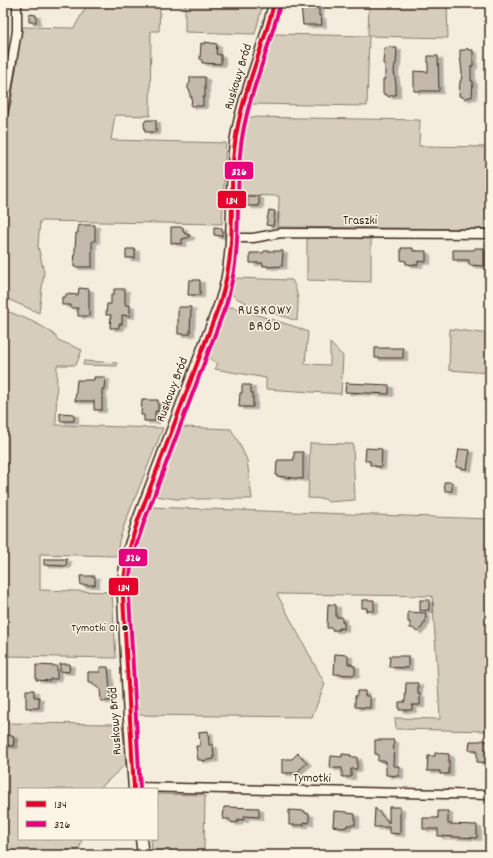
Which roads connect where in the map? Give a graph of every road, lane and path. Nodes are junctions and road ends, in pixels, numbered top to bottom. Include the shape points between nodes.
1 (17, 3) edge
2 (274, 3) edge
3 (3, 114) edge
4 (490, 234) edge
5 (230, 238) junction
6 (134, 788) edge
7 (158, 789) edge
8 (490, 796) edge
9 (141, 840) edge
10 (143, 855) edge

1 - 3 street via 18,31
2 - 5 street, Ruskowy Bród via 238,125 233,166
4 - 5 street, Traszki via 281,233 253,238
5 - 6 street, Ruskowy Bród via 229,267 224,291 136,525 124,573 123,620
7 - 8 street, Tymotki
9 - 10 street

